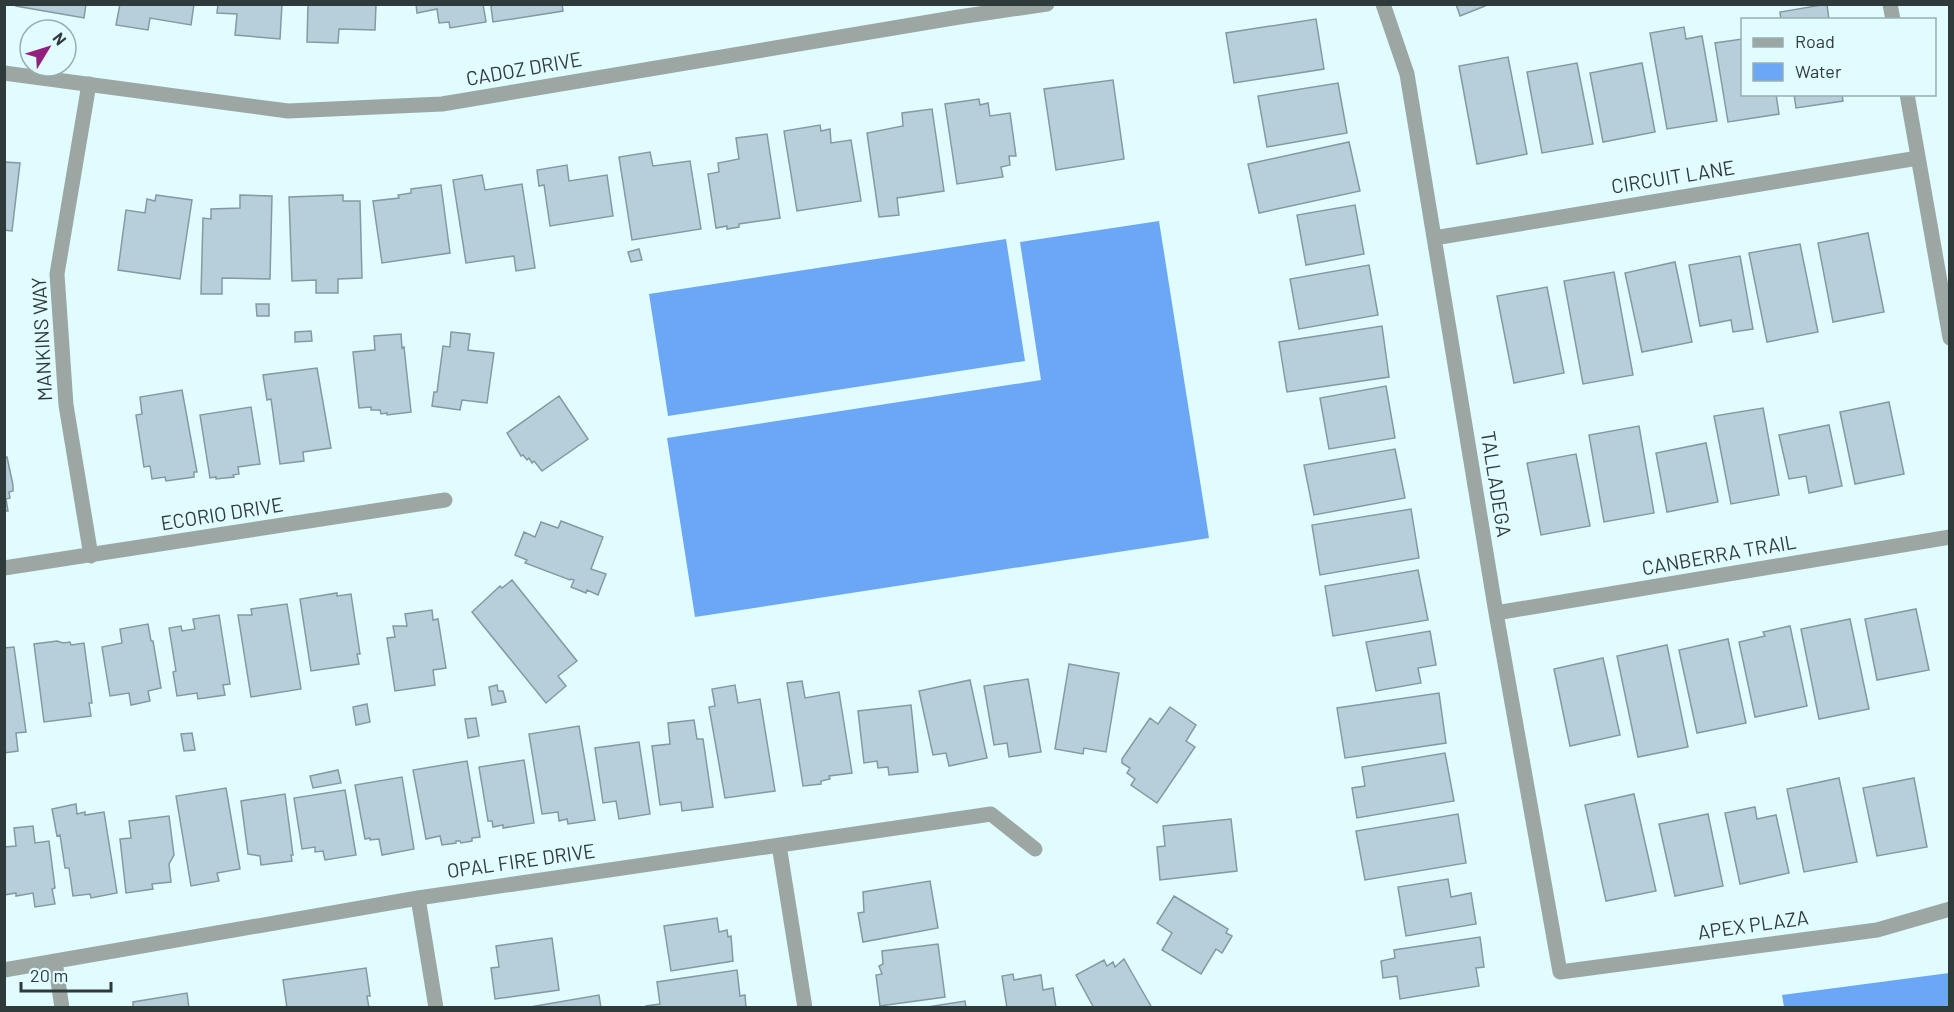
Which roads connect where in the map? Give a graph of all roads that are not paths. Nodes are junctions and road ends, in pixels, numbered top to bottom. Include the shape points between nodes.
1 (1047, 4) edge
2 (1383, 4) edge
3 (958, 11) edge
4 (4, 73) edge
5 (89, 84) junction
6 (1907, 96) edge
7 (1918, 158) junction
8 (1434, 238) junction
9 (1950, 339) edge
10 (445, 500) dead end
11 (1950, 537) edge
12 (90, 556) junction
13 (4, 568) edge
14 (1496, 613) junction
15 (779, 845) junction
16 (1035, 849) dead end
17 (418, 898) junction
18 (1950, 909) edge
19 (55, 961) junction
20 (4, 970) edge
21 (1560, 972) joint
22 (62, 1008) edge
23 (435, 1008) edge
24 (805, 1008) edge

1 - 3 street, CADOZ DRIVE
2 - 8 street, TALLADEGA via 1407,74
3 - 5 street, CADOZ DRIVE via 442,104 288,111
4 - 5 street, CADOZ DRIVE
5 - 12 street, MANKINS WAY via 57,274 66,405
6 - 7 street
7 - 8 street, CIRCUIT LANE
7 - 9 street
8 - 14 street, TALLADEGA
10 - 12 street, ECORIO DRIVE
11 - 14 street, CANBERRA TRAIL
12 - 13 street, ECORIO DRIVE
14 - 21 street, TALLADEGA
15 - 16 street, OPAL FIRE DRIVE via 991,814
15 - 17 street, OPAL FIRE DRIVE
15 - 24 street
17 - 19 street, OPAL FIRE DRIVE
17 - 23 street
18 - 21 street, APEX PLAZA via 1877,930
19 - 20 street, OPAL FIRE DRIVE
19 - 22 street

